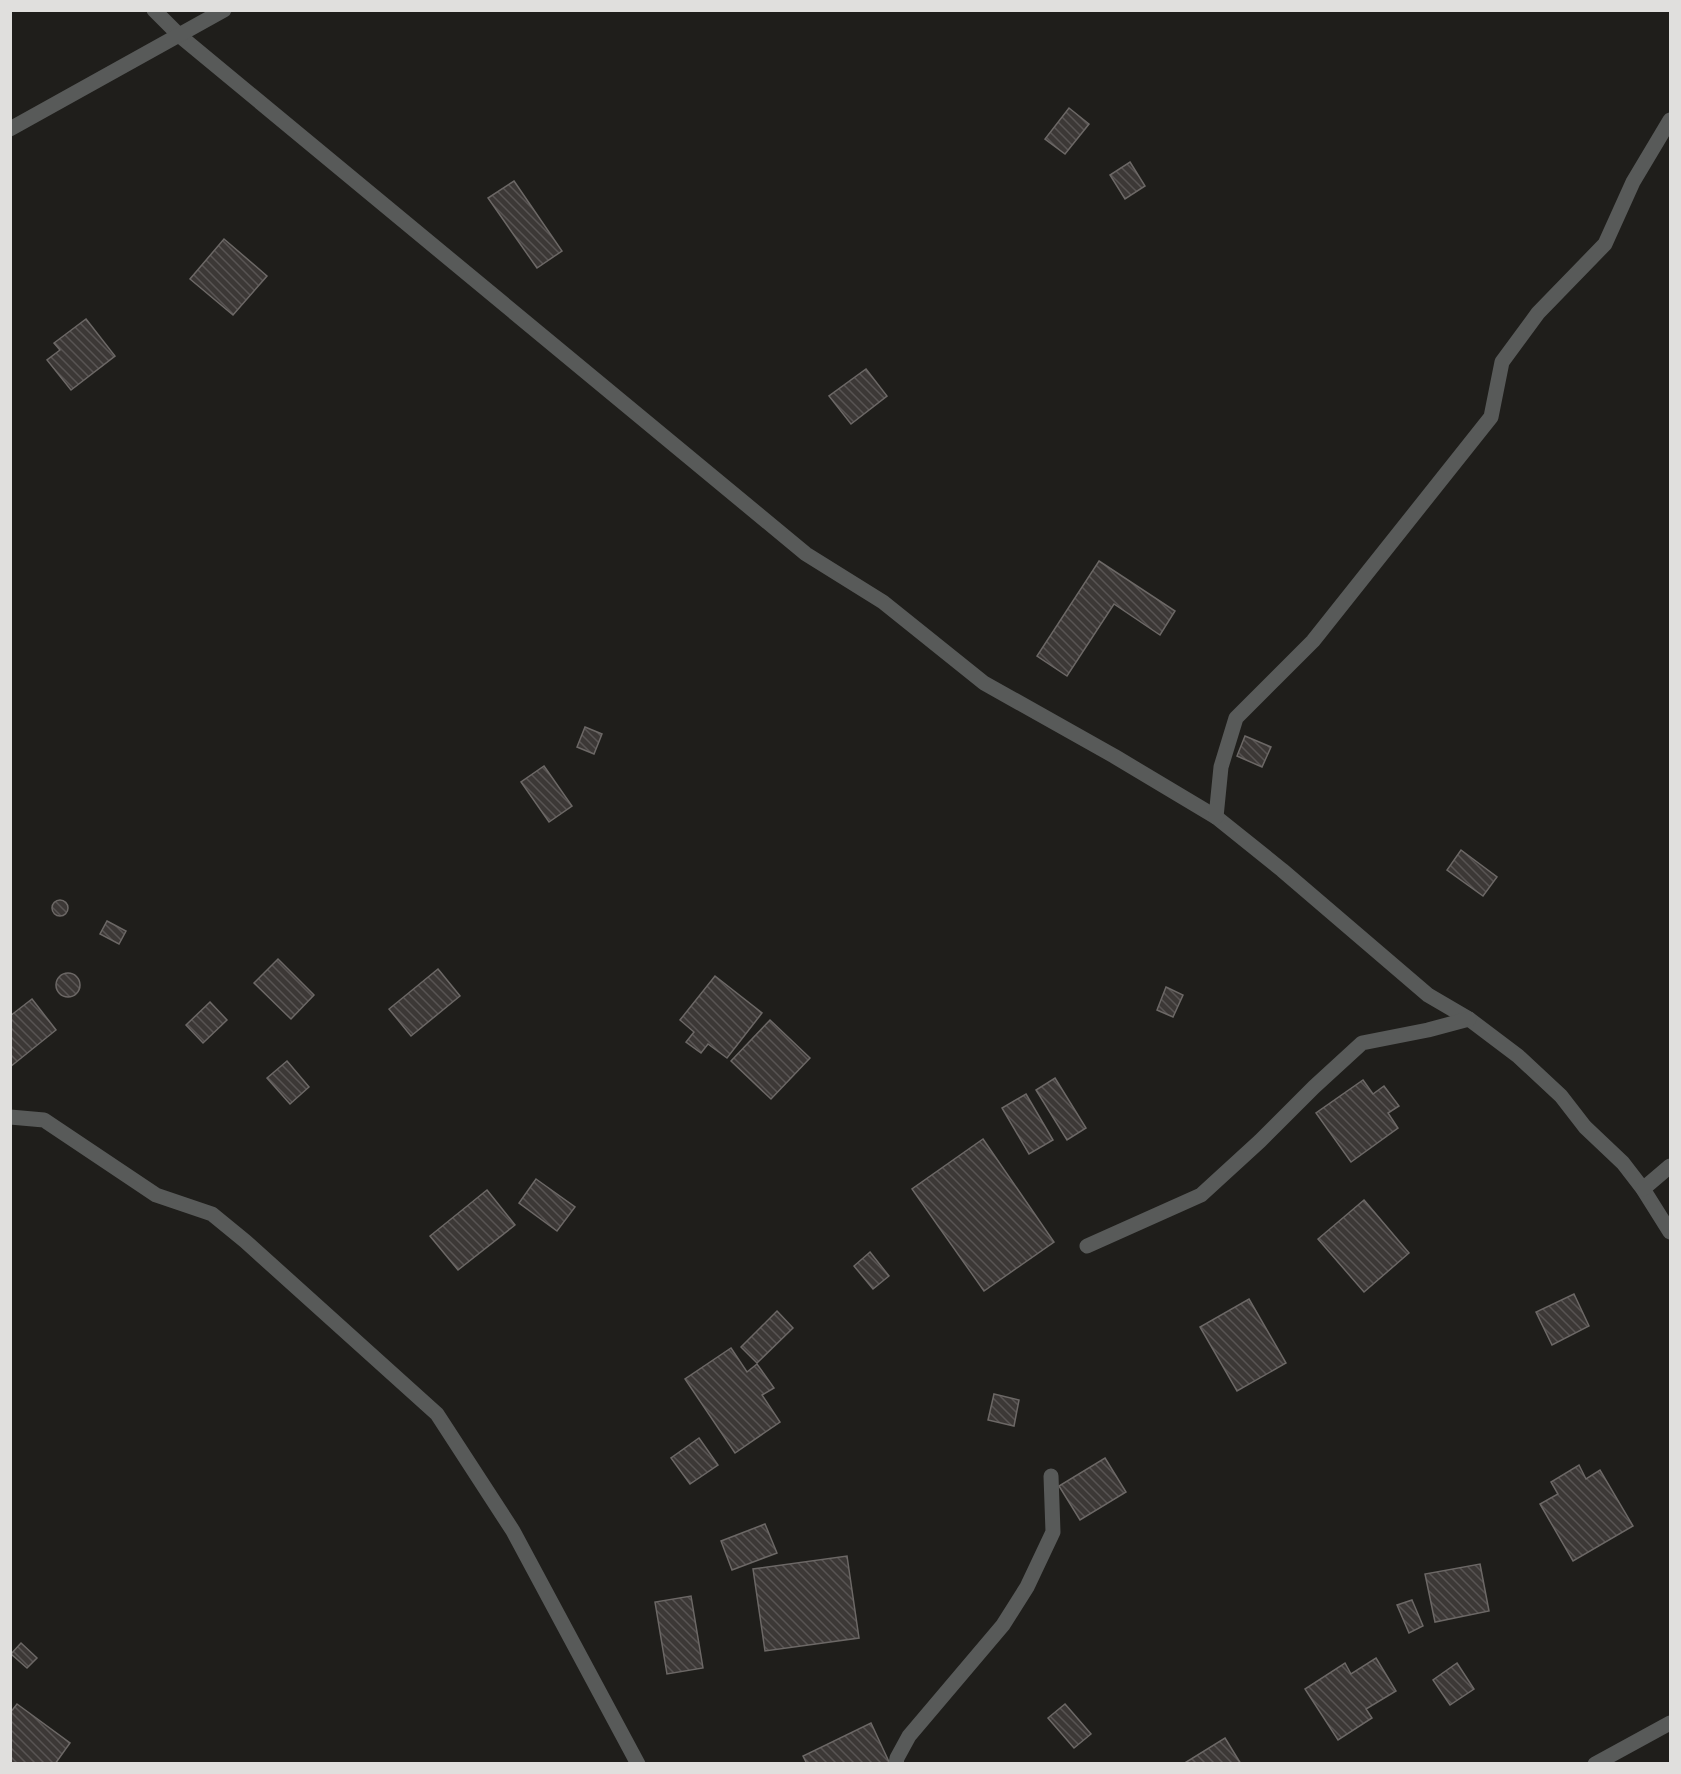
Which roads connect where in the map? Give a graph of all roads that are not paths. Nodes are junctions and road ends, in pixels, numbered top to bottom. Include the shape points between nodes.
1 (154, 10) edge
2 (224, 10) edge
3 (180, 36) junction
4 (1671, 120) edge
5 (10, 129) edge
6 (1215, 817) junction
7 (1469, 1019) junction
8 (10, 1117) edge
9 (1671, 1166) edge
10 (1643, 1189) junction
11 (1671, 1232) edge
12 (1087, 1245) dead end
13 (1051, 1476) dead end
14 (1671, 1723) edge
15 (638, 1764) edge
16 (896, 1764) edge
17 (1595, 1764) edge

1 - 3 street
2 - 3 street
3 - 5 street
3 - 6 street via 807,554 883,602 984,683
4 - 6 street via 1633,182 1605,244 1538,313 1502,362 1491,417 1313,641 1236,718 1221,767
6 - 7 street via 1428,995
7 - 10 street via 1518,1056 1561,1096
7 - 12 street via 1362,1043 1201,1195
8 - 15 street via 44,1120 156,1194 212,1214 437,1414 513,1531
9 - 10 street
10 - 11 street
13 - 16 street via 1053,1532 1027,1587 1004,1625 909,1736
14 - 17 street

